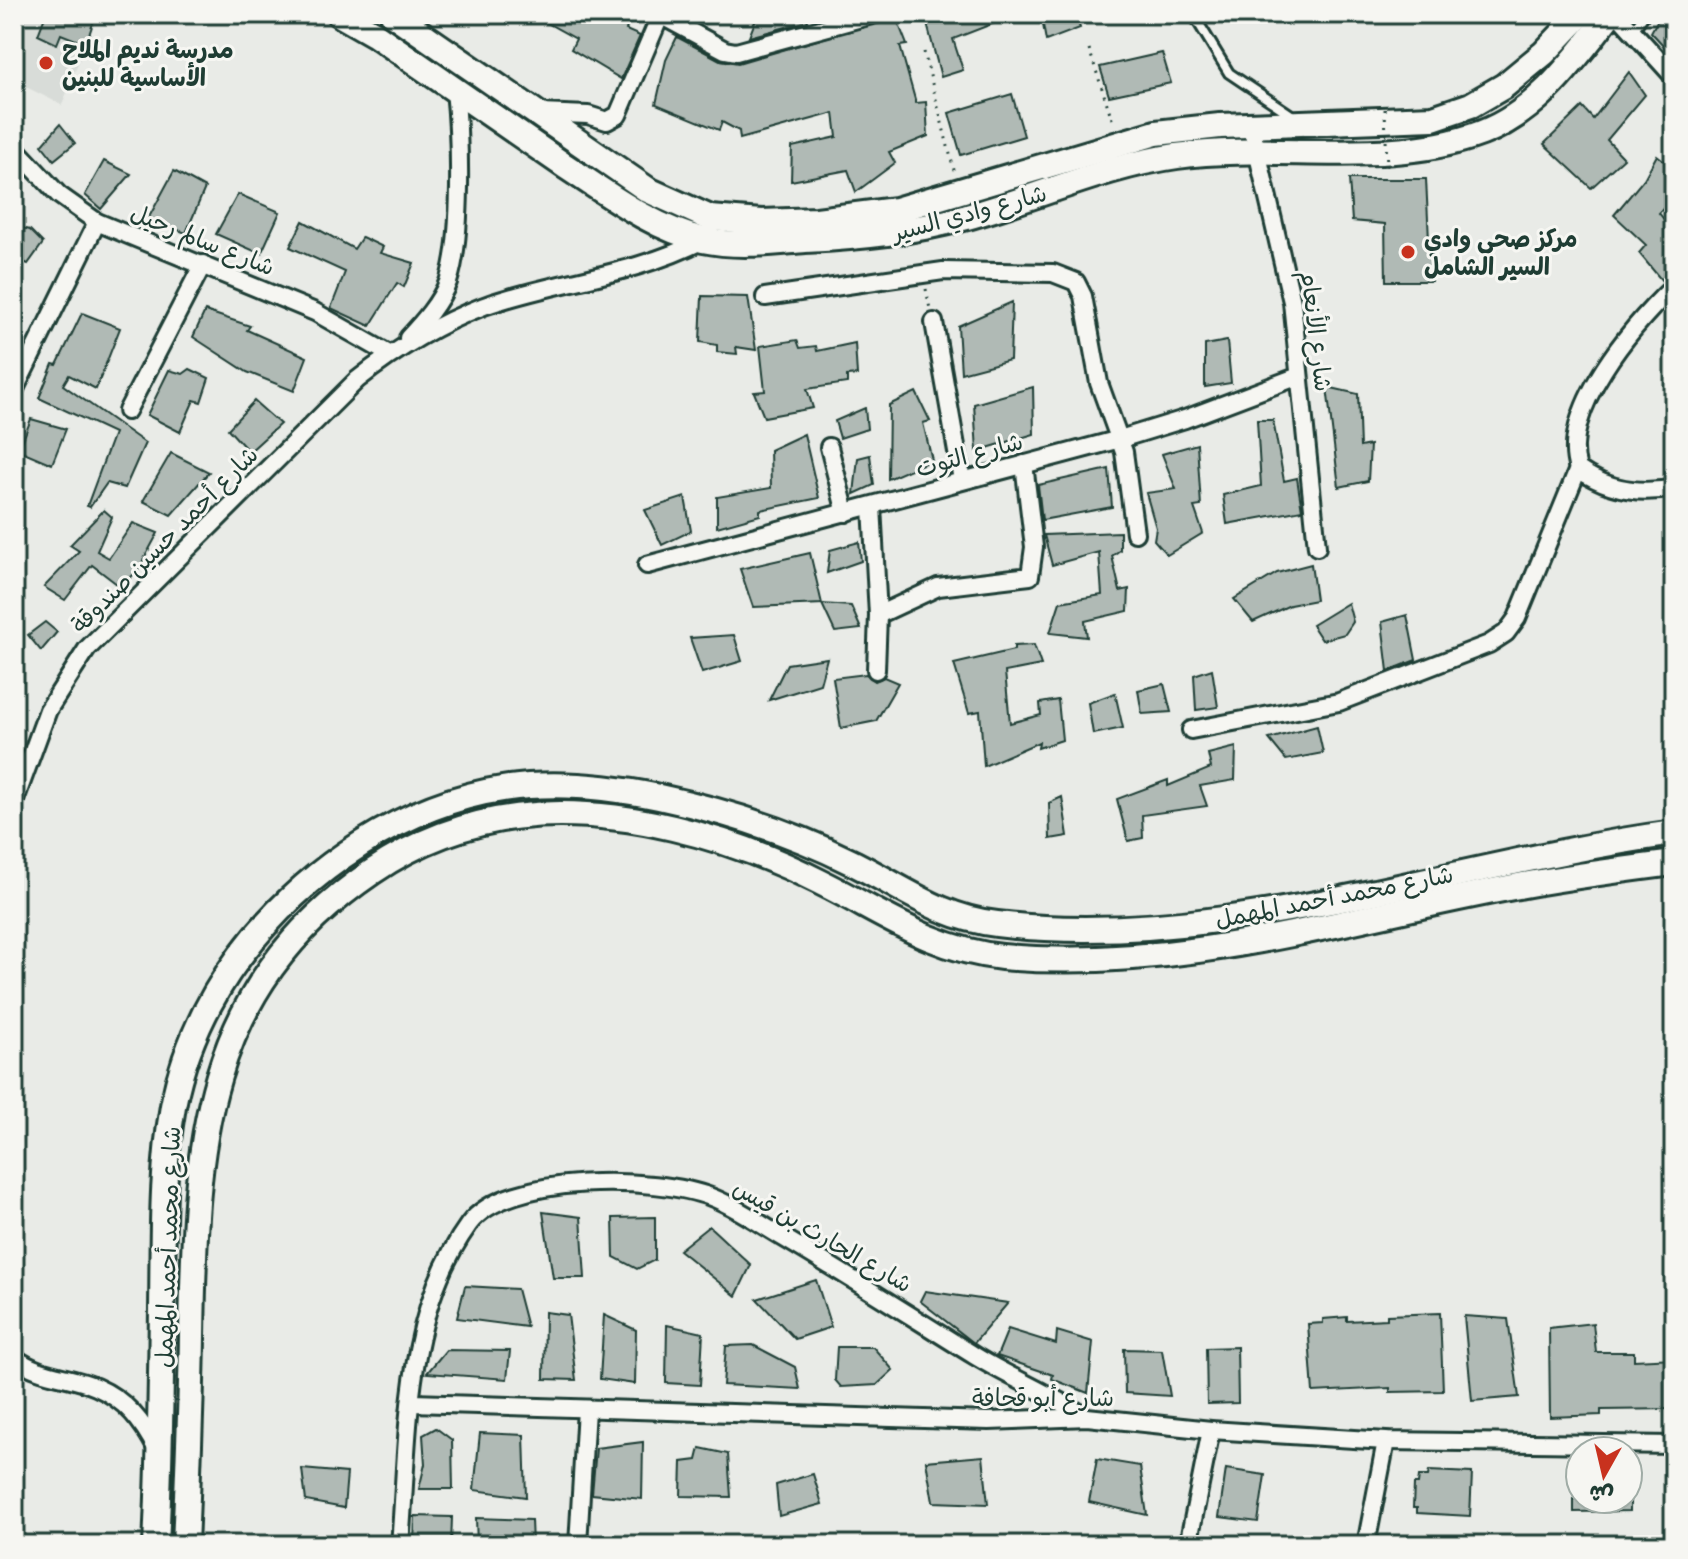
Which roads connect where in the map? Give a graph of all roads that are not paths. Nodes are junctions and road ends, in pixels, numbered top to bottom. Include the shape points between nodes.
1 (339, 14) edge
2 (393, 14) edge
3 (661, 14) edge
4 (876, 14) edge
5 (1193, 14) edge
6 (1581, 14) edge
7 (1610, 14) edge
8 (1617, 14) edge
9 (1645, 14) edge
10 (1632, 31) junction
11 (1674, 77) edge
12 (455, 90) junction
13 (532, 113) junction
14 (1303, 123) junction
15 (1251, 125) junction
16 (14, 147) edge
17 (1254, 151) junction
18 (97, 222) junction
19 (706, 229) junction
20 (203, 264) junction
21 (1674, 286) edge
22 (765, 297) dead end
23 (934, 322) road end
24 (395, 350) junction
25 (1299, 376) junction
26 (14, 391) edge
27 (127, 411) dead end
28 (1120, 439) junction
29 (829, 447) dead end
30 (1024, 464) junction
31 (1578, 469) junction
32 (962, 480) junction
33 (1674, 488) edge
34 (872, 506) junction
35 (846, 513) junction
36 (1135, 533) dead end
37 (1317, 547) dead end
38 (647, 565) dead end
39 (878, 615) junction
40 (876, 670) dead end
41 (1191, 730) dead end
42 (14, 803) edge
43 (1674, 833) edge
44 (1674, 863) edge
45 (14, 1357) edge
46 (412, 1403) junction
47 (586, 1409) junction
48 (1087, 1417) junction
49 (1211, 1430) junction
50 (1386, 1441) junction
51 (1674, 1445) edge
52 (160, 1456) junction
53 (156, 1545) edge
54 (185, 1545) edge
55 (400, 1545) edge
56 (578, 1545) edge
57 (1188, 1545) edge
58 (1366, 1545) edge

1 - 12 main road, شارع وادي السير
2 - 13 main road, شارع وادي السير
3 - 4 street via 736,52
3 - 13 street via 618,115 607,121
5 - 14 lane via 1229,73
6 - 14 main road, شارع وادي السير via 1524,71 1461,109 1402,121
7 - 17 main road, شارع وادي السير via 1534,102 1482,133 1409,149
8 - 10 street
9 - 10 lane
10 - 11 street
12 - 19 main road, شارع وادي السير via 611,196 675,231
12 - 24 street, شارع أحمد حسين صندوقة via 459,161 451,270 442,295
13 - 19 main road, شارع وادي السير
14 - 15 main road, شارع وادي السير
15 - 17 street, شارع الأنعام
15 - 19 main road, شارع وادي السير via 1186,129 1120,142 896,210
16 - 18 street, شارع سالم رحيل via 59,195
17 - 19 main road, شارع وادي السير via 1175,156 1122,167 964,218 887,234 760,244
17 - 25 street, شارع الأنعام via 1285,268
18 - 20 street, شارع سالم رحيل
18 - 26 street
19 - 24 street, شارع أحمد حسين صندوقة via 654,263 486,306
20 - 24 street, شارع سالم رحيل
20 - 27 street
21 - 31 street via 1629,335 1593,392 1575,439
22 - 28 street via 923,274 1053,273 1076,282 1099,383
23 - 32 street
24 - 42 street, شارع أحمد حسين صندوقة via 357,380 87,649 48,710
25 - 28 street, شارع التوت
25 - 37 street, شارع الأنعام
28 - 30 street, شارع التوت
28 - 36 street
29 - 35 street
30 - 32 street, شارع التوت
30 - 39 street via 1034,547 1030,576 938,587
31 - 33 street via 1624,490
31 - 41 street via 1517,618 1506,633 1339,702
32 - 34 street, شارع التوت
34 - 35 street, شارع التوت
34 - 39 street
35 - 38 street, شارع التوت
39 - 40 street
43 - 52 main road, شارع محمد أحمد المهمل via 1501,863 1265,914 1110,927 1002,925 961,918 805,841 717,812 623,791 523,784 474,793 424,811 344,855 276,910 225,979 189,1054 174,1101 164,1205
44 - 54 main road, شارع محمد أحمد المهمل via 1506,888 1229,948 1063,958 954,949 759,853 637,821 568,814 508,816 460,827 420,844 361,880 304,931 250,1002 220,1065 194,1217
45 - 52 street via 46,1375 96,1387 130,1408
46 - 47 street, شارع أبو قحافة
46 - 48 street, شارع الحارث بن قيس via 429,1305 469,1224 508,1195 548,1186 597,1184 674,1189 722,1202 976,1357
46 - 55 street, شارع الحارث بن قيس
47 - 48 street, شارع أبو قحافة via 989,1421
47 - 56 street
48 - 49 street, شارع أبو قحافة
49 - 50 street, شارع أبو قحافة
49 - 57 street
50 - 51 street, شارع أبو قحافة
50 - 58 street
52 - 53 main road, شارع محمد أحمد المهمل

